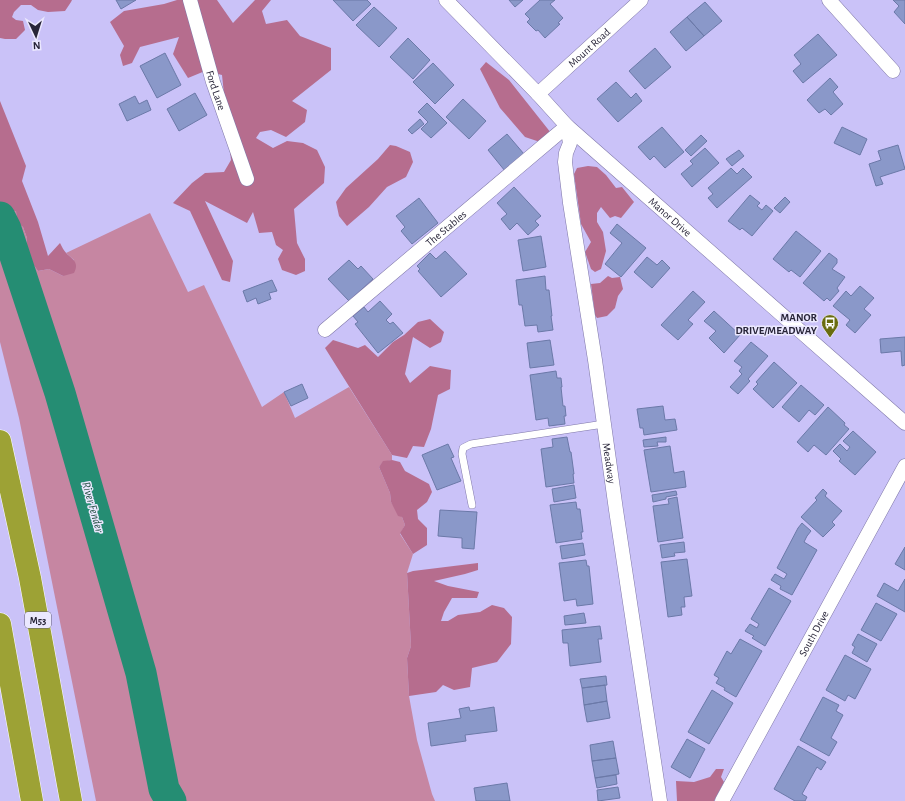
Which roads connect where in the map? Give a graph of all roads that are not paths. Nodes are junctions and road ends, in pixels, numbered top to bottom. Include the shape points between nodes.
1 (190, 0) edge
2 (446, 0) edge
3 (641, 0) edge
4 (829, 0) edge
5 (893, 71) dead end
6 (538, 94) junction
7 (567, 126) junction
8 (247, 179) dead end
9 (325, 330) dead end
10 (905, 423) edge
11 (604, 424) junction
12 (0, 441) edge
13 (905, 466) edge
14 (472, 505) dead end
15 (0, 624) edge
16 (32, 801) edge
17 (71, 801) edge
18 (660, 801) edge
19 (722, 801) edge

1 - 8 street, Ford Lane via 213,82
2 - 6 street, Manor Drive
3 - 6 street, Mount Road
4 - 5 street
6 - 7 street, Manor Drive
7 - 9 street, The Stables
7 - 10 street, Manor Drive
7 - 11 street, Meadway via 570,143 565,162
11 - 14 lane via 470,444 463,448
11 - 18 street, Meadway
12 - 17 highway, M53 via 30,578
13 - 19 street, South Drive
15 - 16 highway

